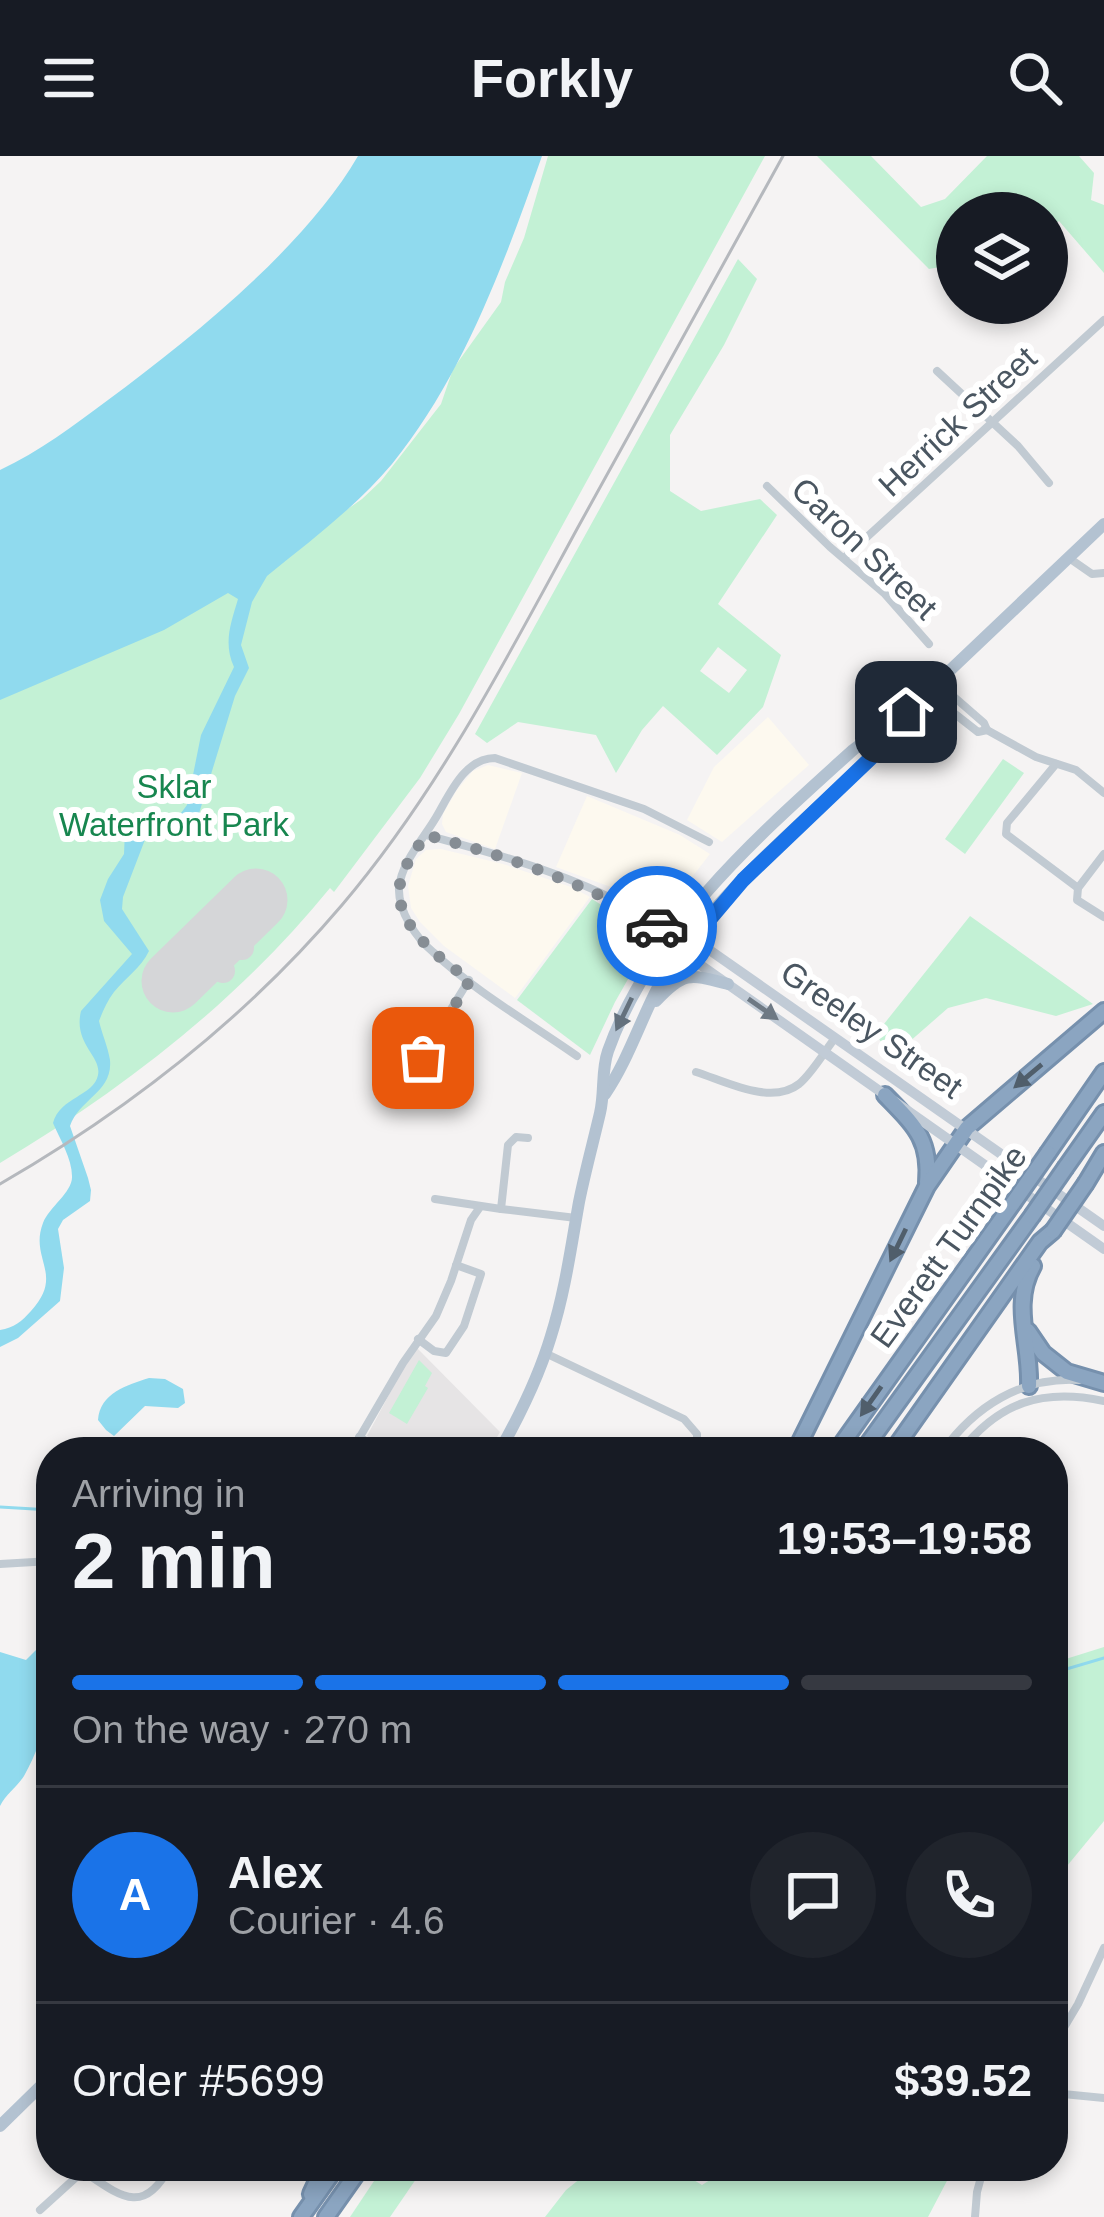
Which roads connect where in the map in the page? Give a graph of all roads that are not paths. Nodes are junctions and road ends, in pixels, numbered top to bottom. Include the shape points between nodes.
1 (1104, 320) edge
2 (937, 370) dead end
3 (992, 422) junction
4 (1048, 483) dead end
5 (767, 486) dead end
6 (1104, 524) edge
7 (1069, 557) junction
8 (844, 558) junction
9 (1104, 573) edge
10 (929, 644) dead end
11 (932, 687) junction
12 (884, 733) junction
13 (1056, 764) junction
14 (1104, 793) edge
15 (426, 835) junction
16 (709, 842) dead end
17 (1104, 854) edge
18 (1078, 888) junction
19 (1104, 917) edge
20 (670, 933) junction
21 (693, 938) junction
22 (682, 952) junction
23 (470, 980) junction
24 (728, 984) junction
25 (647, 1010) junction
26 (1104, 1011) edge
27 (836, 1036) junction
28 (824, 1052) junction
29 (578, 1056) dead end
30 (422, 1070) dead end
31 (696, 1072) dead end
32 (1104, 1072) edge
33 (604, 1095) junction
34 (885, 1095) junction
35 (1104, 1113) edge
36 (967, 1128) junction
37 (528, 1138) dead end
38 (954, 1142) junction
39 (1104, 1153) edge
40 (1104, 1165) edge
41 (1086, 1183) junction
42 (927, 1186) junction
43 (434, 1199) dead end
44 (480, 1207) junction
45 (501, 1209) junction
46 (576, 1218) junction
47 (1104, 1226) edge
48 (1053, 1231) junction
49 (1104, 1249) edge
50 (456, 1265) junction
51 (1024, 1324) junction
52 (418, 1339) junction
53 (545, 1353) junction
54 (1104, 1383) edge
55 (1029, 1393) junction
56 (1104, 1401) edge
57 (359, 1437) edge
58 (507, 1437) edge
59 (697, 1437) edge
60 (802, 1437) edge
61 (847, 1437) edge
62 (873, 1437) edge
63 (903, 1437) edge
64 (956, 1437) edge
65 (972, 1437) edge
66 (36, 1563) edge
67 (0, 1564) edge
68 (1104, 1948) edge
69 (1068, 2021) edge
70 (36, 2091) edge
71 (1068, 2094) edge
72 (1104, 2098) edge
73 (0, 2126) edge
74 (68, 2181) edge
75 (98, 2181) edge
76 (162, 2181) edge
77 (315, 2181) edge
78 (326, 2181) edge
79 (351, 2181) edge
80 (978, 2181) edge
81 (40, 2210) dead end
82 (303, 2214) edge
83 (326, 2217) edge
84 (975, 2217) edge

1 - 3 street, Herrick Street
2 - 3 street
3 - 4 street
3 - 8 street, Herrick Street
5 - 8 street, Caron Street
6 - 7 main road
7 - 9 street
7 - 11 main road
8 - 10 street, Caron Street
11 - 12 main road
11 - 13 street via 978,732
12 - 20 main road via 832,769
12 - 21 main road via 874,755
13 - 14 street
13 - 18 street via 1006,834
15 - 16 street via 467,770 495,758 644,809
15 - 20 street, Greeley Street via 604,895
15 - 23 street via 401,878 400,900 430,950
17 - 18 street
18 - 19 street via 1077,900
20 - 21 main road, Greeley Street
20 - 22 main road, Greeley Street
20 -> 33 main road via 614,1035
21 - 22 main road
21 - 27 main road, Greeley Street
22 - 24 main road, Greeley Street
22 - 25 main road
23 - 29 street
23 - 30 street
24 - 25 main road via 684,976
24 -> 28 main road, Greeley Street
25 - 33 main road
26 -> 36 highway
27 - 28 street
27 - 36 main road, Greeley Street
28 - 31 street via 802,1082 777,1093
28 - 34 main road, Greeley Street
32 -> 61 highway, Everett Turnpike, bridge
33 - 46 main road
34 - 38 main road, Greeley Street
34 - 42 highway via 922,1136
35 - 62 highway, Everett Turnpike, bridge
36 - 38 highway
36 - 47 main road, Greeley Street
37 - 45 street via 508,1145
38 - 42 highway
38 - 49 main road, Greeley Street
39 - 41 highway
40 - 41 highway
41 - 48 highway, bridge
42 -> 60 highway
43 - 44 street
44 - 45 street
44 - 50 street
45 - 46 street
46 - 53 main road
48 - 51 highway via 1027,1277
48 - 63 highway
50 - 52 street
50 - 52 street via 481,1274 464,1326 446,1353
51 - 54 highway via 1066,1372
51 - 55 highway
52 - 57 street
53 - 58 main road
53 - 59 street via 684,1419
54 - 55 street via 1064,1380
55 - 56 street
55 - 64 street via 1007,1393
55 - 65 street
66 - 67 street
68 - 69 street
70 - 73 main road
71 - 72 street
74 - 81 street
75 - 76 street via 142,2199
77 - 82 highway
78 - 82 highway
79 - 83 highway
80 - 84 street

